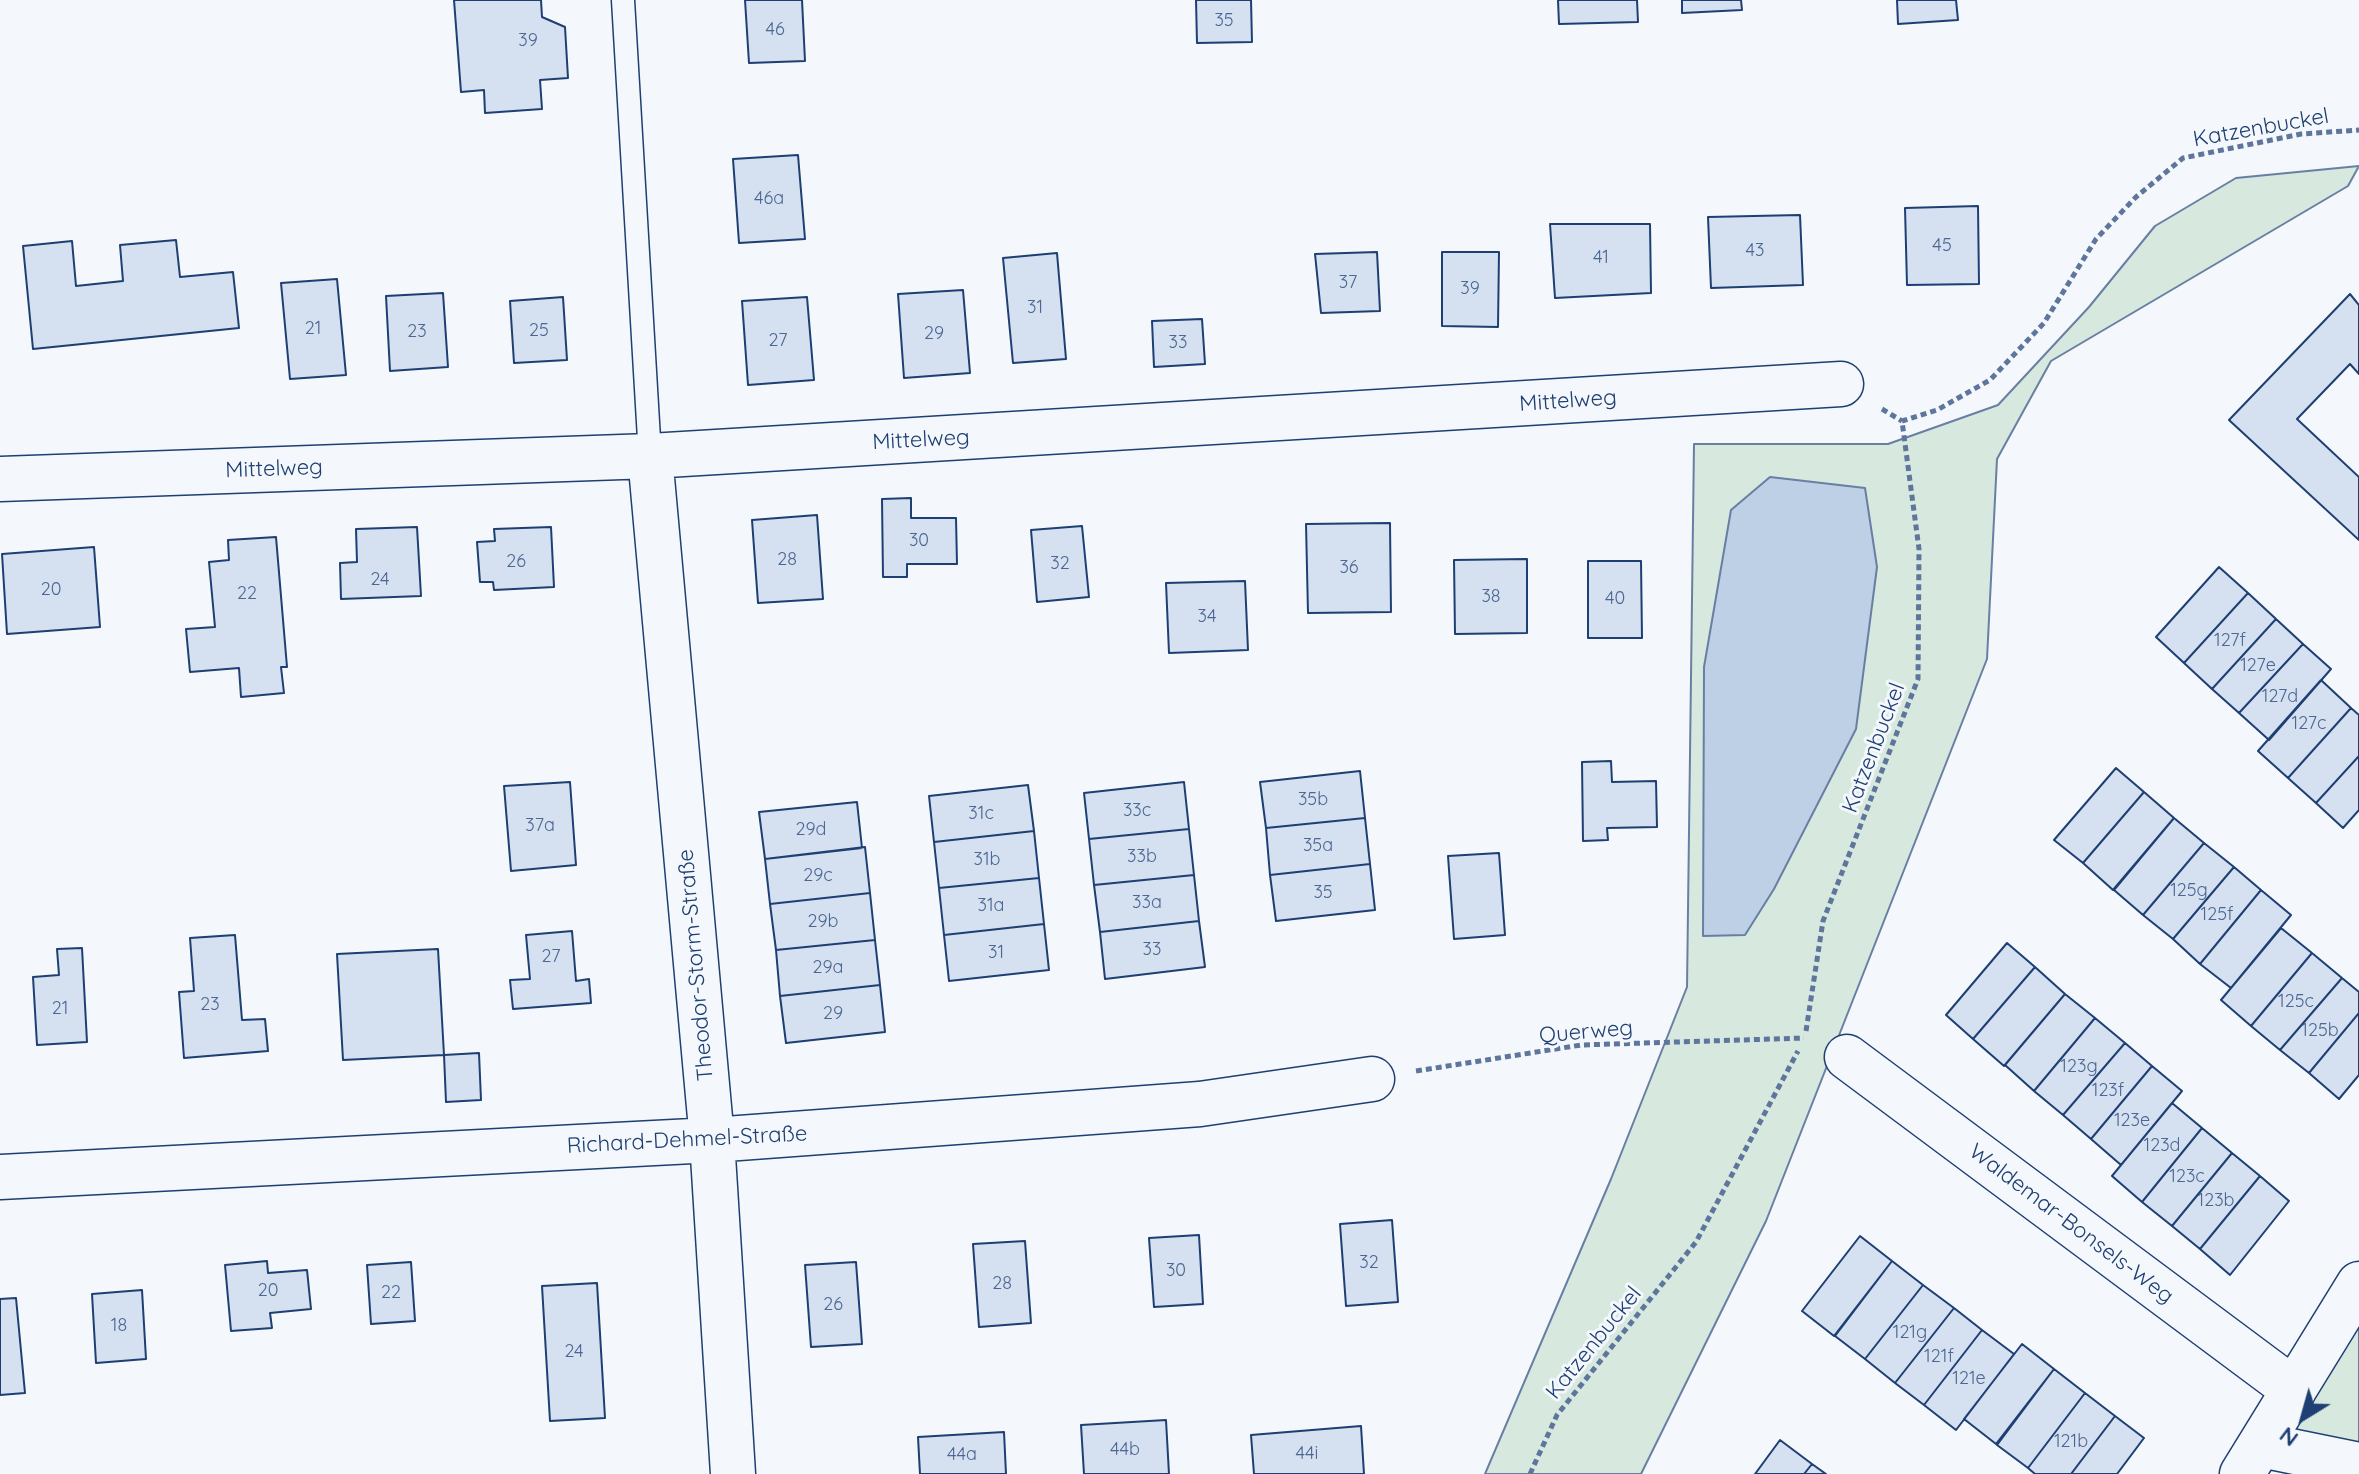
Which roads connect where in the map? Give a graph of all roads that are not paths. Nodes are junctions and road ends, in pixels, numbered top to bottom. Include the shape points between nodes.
1 (623, 0) edge
2 (1841, 384) dead end
3 (650, 456) junction
4 (0, 479) edge
5 (1847, 1057) dead end
6 (1372, 1079) road end
7 (712, 1140) junction
8 (0, 1177) edge
9 (2359, 1284) edge
10 (2294, 1390) junction
11 (2252, 1460) edge
12 (2359, 1465) edge
13 (733, 1474) edge

1 - 3 lane
2 - 3 street, Mittelweg
3 - 4 street, Mittelweg
3 - 7 street, Theodor-Storm-Straße
5 - 10 street, Waldemar-Bonsels-Weg
6 - 7 street, Richard-Dehmel-Straße via 1200,1104
7 - 8 street, Richard-Dehmel-Straße
7 - 13 street, Theodor-Storm-Straße
9 - 10 street
10 - 11 street
11 - 12 street

